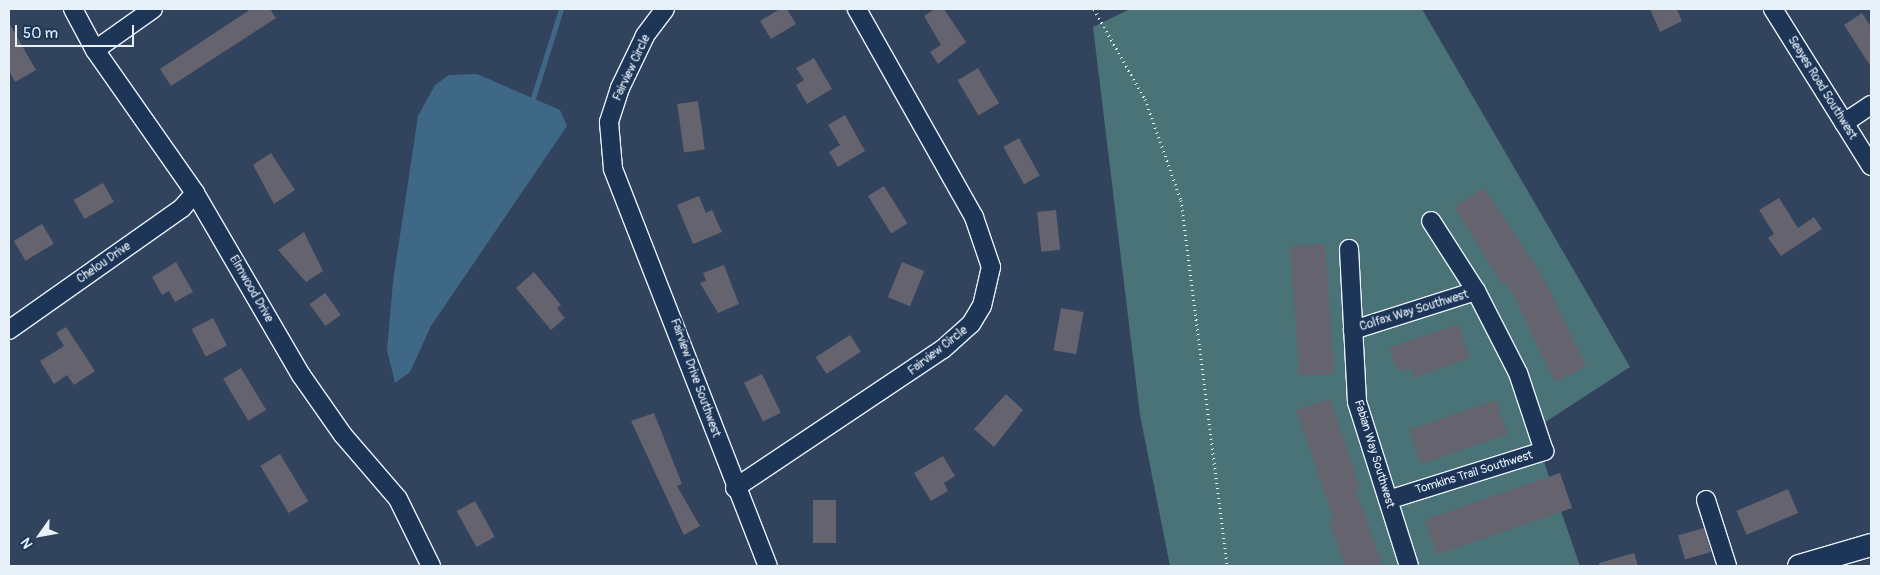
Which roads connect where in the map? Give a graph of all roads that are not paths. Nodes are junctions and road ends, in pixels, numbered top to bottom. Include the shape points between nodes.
1 (73, 9) edge
2 (153, 9) edge
3 (666, 9) edge
4 (857, 9) edge
5 (1772, 9) edge
6 (95, 50) junction
7 (1871, 106) edge
8 (1844, 123) junction
9 (1871, 166) edge
10 (622, 189) joint
11 (196, 193) junction
12 (1431, 221) dead end
13 (1348, 249) dead end
14 (1476, 291) junction
15 (9, 330) edge
16 (1353, 330) junction
17 (735, 488) junction
18 (1388, 500) junction
19 (1706, 500) dead end
20 (1871, 546) edge
21 (431, 566) edge
22 (768, 566) edge
23 (1409, 566) edge
24 (1727, 566) edge
25 (1799, 566) edge

1 - 6 street, Elmwood Drive
2 - 6 street
3 - 10 street, Fairview Circle via 645,36 609,122 614,169
4 - 17 street, Fairview Circle via 974,217 991,267 982,306 972,324 943,349
5 - 8 street, Seayes Road Southwest
6 - 11 street, Elmwood Drive
7 - 8 street
8 - 9 street, Seayes Road Southwest
10 - 17 street, Fairview Drive Southwest
11 - 15 street, Chelou Drive via 182,208
11 - 21 street, Elmwood Drive via 302,375 343,435 398,499
12 - 14 street, Tomkins Trail Southwest
13 - 16 street, Fabian Way Southwest
14 - 16 street, Colfax Way Southwest
14 - 18 street, Tomkins Trail Southwest via 1518,372 1544,452
16 - 18 street, Fabian Way Southwest via 1357,402
17 - 22 street, Fairview Drive Southwest
18 - 23 street, Fabian Way Southwest
19 - 24 street
20 - 25 main road

